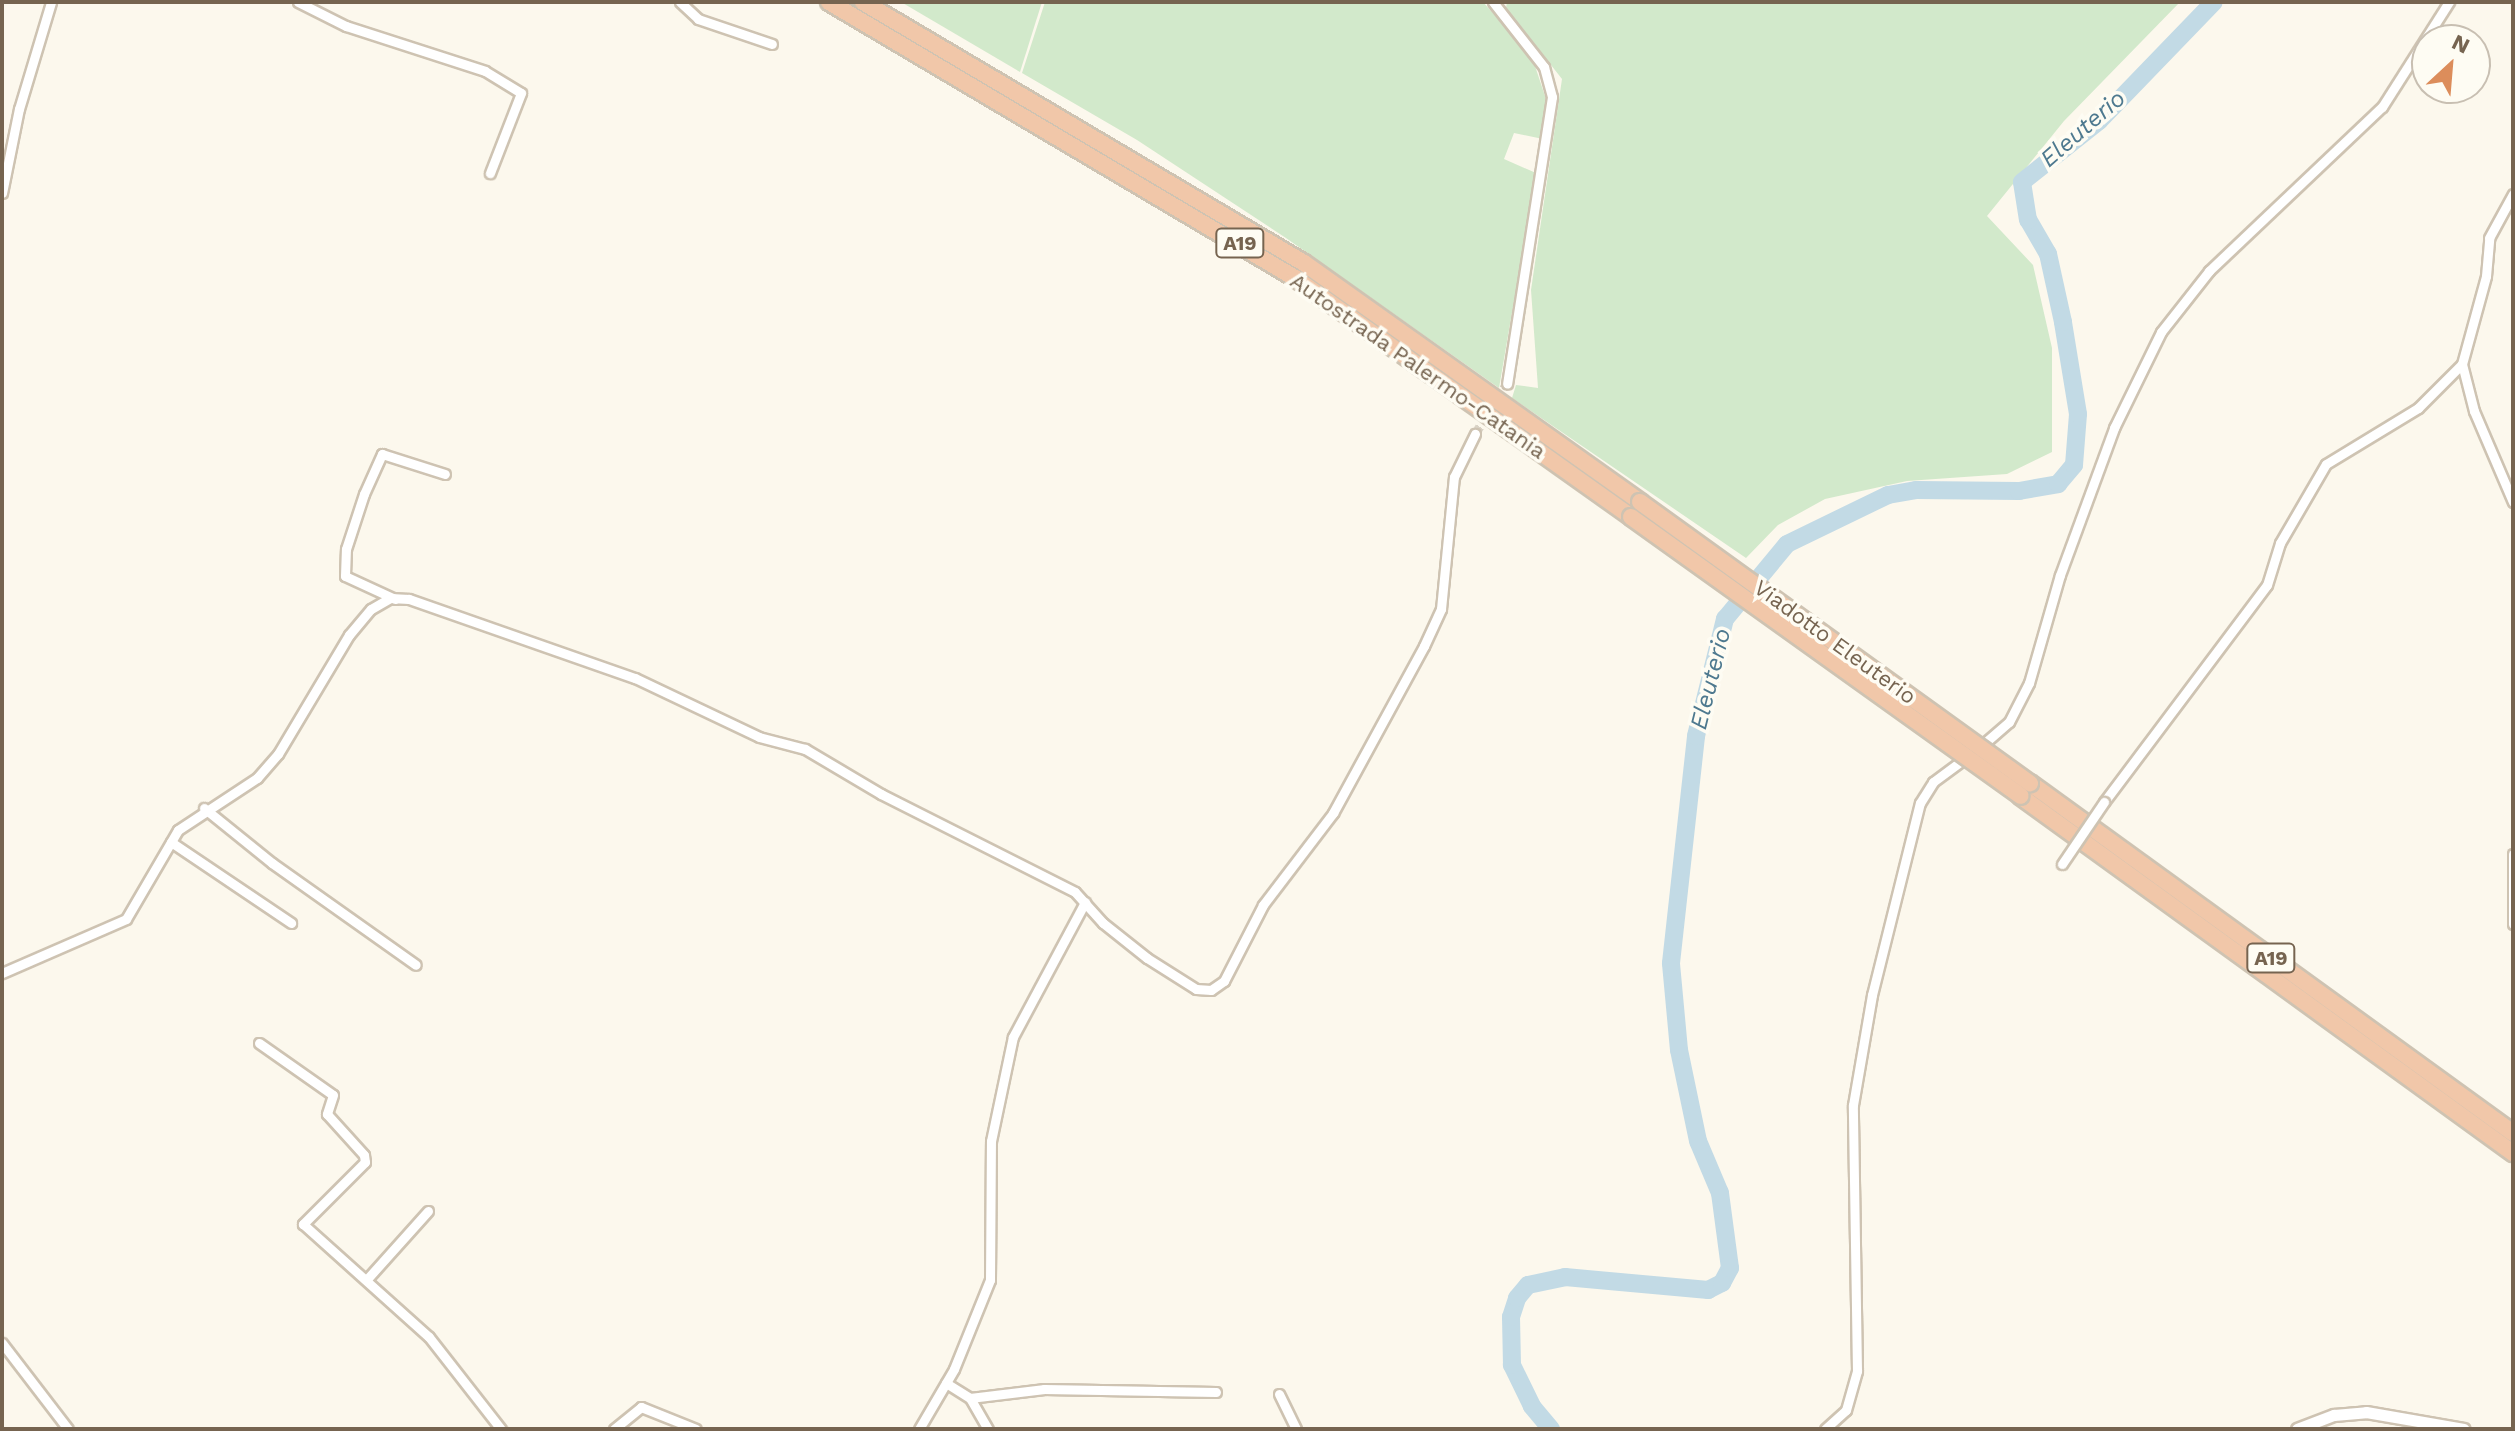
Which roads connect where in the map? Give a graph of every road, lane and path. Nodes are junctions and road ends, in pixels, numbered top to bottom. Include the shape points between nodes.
1 (51, 2) edge
2 (298, 2) edge
3 (680, 2) edge
4 (829, 2) edge
5 (863, 2) edge
6 (1493, 2) edge
7 (2449, 2) edge
8 (772, 44) dead end
9 (488, 178) dead end
10 (2, 193) edge
11 (2513, 194) edge
12 (2462, 364) junction
13 (1507, 383) tunnel mouth
14 (1475, 434) tunnel mouth
15 (445, 474) dead end
16 (1640, 502) joint
17 (2513, 502) edge
18 (1631, 517) joint
19 (395, 599) junction
20 (2025, 790) junction
21 (204, 808) junction
22 (171, 842) junction
23 (2513, 854) edge
24 (2062, 864) dead end
25 (1085, 902) junction
26 (291, 923) dead end
27 (2513, 924) edge
28 (416, 965) dead end
29 (2, 973) edge
30 (259, 1043) dead end
31 (2513, 1133) edge
32 (2513, 1153) edge
33 (428, 1211) dead end
34 (368, 1278) junction
35 (2, 1343) edge
36 (946, 1383) junction
37 (1216, 1392) dead end
38 (1279, 1394) dead end
39 (970, 1398) junction
40 (68, 1429) edge
41 (501, 1429) edge
42 (614, 1429) edge
43 (696, 1429) edge
44 (919, 1429) edge
45 (988, 1429) edge
46 (1296, 1429) edge
47 (1825, 1429) edge
48 (2297, 1429) edge
49 (2464, 1429) edge

1 - 10 street via 19,109
2 - 9 street via 346,26 485,71 521,93
3 - 8 street via 698,19
4 - 18 highway, Autostrada Palermo-Catania / A19 via 1295,278
5 - 16 highway, Autostrada Palermo-Catania / A19 via 1304,263
6 - 13 street via 1544,67 1552,97
7 - 47 street via 2382,107 2209,271 2161,332 2114,428 2060,575 2029,683 2009,722 1933,782 1920,803 1872,995 1853,1105 1857,1371 1846,1410
11 - 12 street via 2489,238 2486,276
12 - 17 street via 2474,411
12 - 24 street, bridge via 2418,408 2326,464 2280,543 2267,585
14 - 25 street via 1454,477 1441,609 1431,631 1333,813 1263,905 1224,981 1211,990 1196,989 1113,931
15 - 19 street via 382,454 364,494 346,549 345,576
16 - 20 highway, Viadotto Eleuterio / A19, bridge
18 - 20 highway, Viadotto Eleuterio / A19, bridge
19 - 21 street via 371,609 354,628 278,754 257,778
19 - 25 street via 635,678 759,737 805,749
20 - 31 highway, A19
20 - 32 highway, A19
21 - 22 street
21 - 28 street
22 - 26 street
22 - 29 street via 126,919
23 - 27 street
25 - 36 street via 1013,1037 991,1141 990,1280
30 - 34 street via 333,1095 327,1114 364,1155 365,1162 303,1224
33 - 34 street
34 - 41 street via 429,1337
35 - 40 street
36 - 39 street
36 - 44 street
37 - 39 street via 1044,1389
38 - 46 street
39 - 45 street
42 - 43 street via 641,1407
48 - 49 street via 2334,1415 2366,1412

